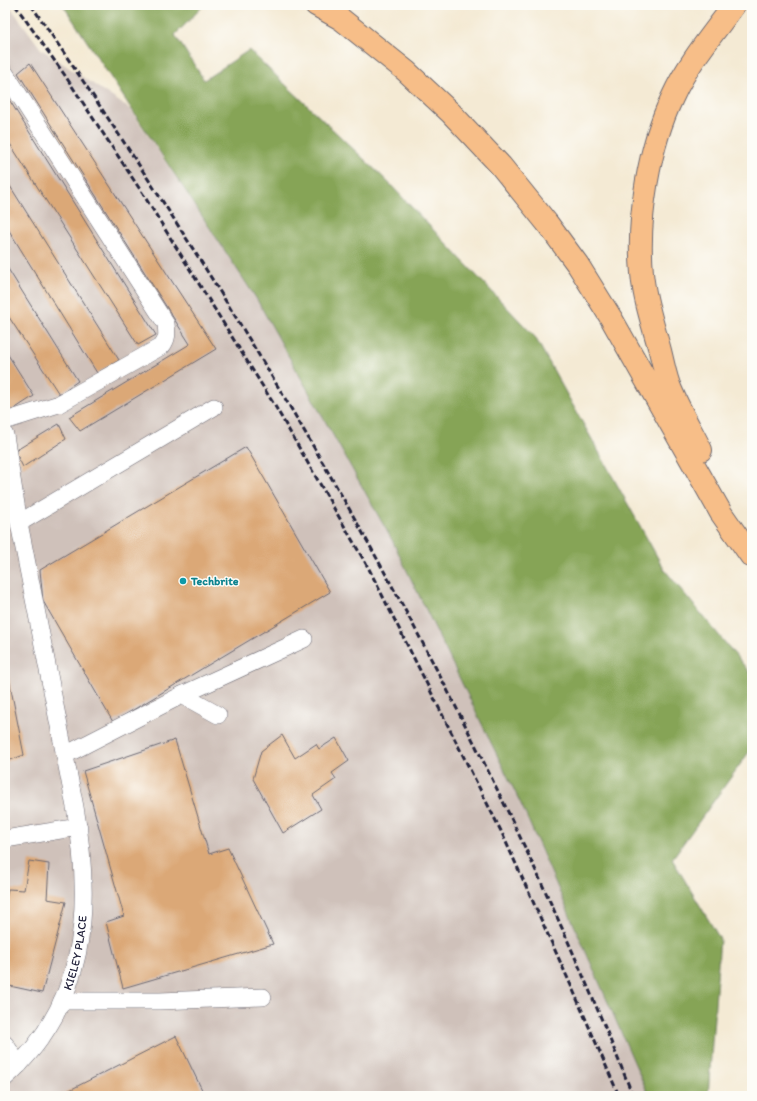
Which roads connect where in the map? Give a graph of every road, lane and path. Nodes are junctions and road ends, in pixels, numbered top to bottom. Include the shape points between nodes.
1 (316, 5) edge
2 (734, 5) edge
3 (5, 73) edge
4 (214, 407) dead end
5 (5, 421) edge
6 (5, 435) edge
7 (19, 524) junction
8 (752, 557) edge
9 (304, 639) dead end
10 (182, 695) junction
11 (218, 715) dead end
12 (65, 755) junction
13 (79, 827) junction
14 (5, 839) edge
15 (263, 996) dead end
16 (62, 1001) junction
17 (5, 1044) edge
18 (19, 1065) junction
19 (5, 1078) edge

1 - 8 highway via 340,19 406,71 451,113 501,166 547,223 578,265 611,318 721,514
2 - 8 highway via 690,65 664,116 654,148 646,189 642,272 647,306 671,390 731,509
3 - 5 street via 166,324 168,333 167,340 162,346 59,404
4 - 7 street
6 - 7 street, KIELEY PLACE
7 - 12 street, KIELEY PLACE
9 - 10 street
10 - 11 street
10 - 12 street
12 - 13 street, KIELEY PLACE
13 - 14 street
13 - 16 street, KIELEY PLACE via 84,885 82,925 77,959
15 - 16 street via 160,1001
16 - 18 street, KIELEY PLACE via 45,1035
17 - 18 street
18 - 19 street, KIELEY PLACE

